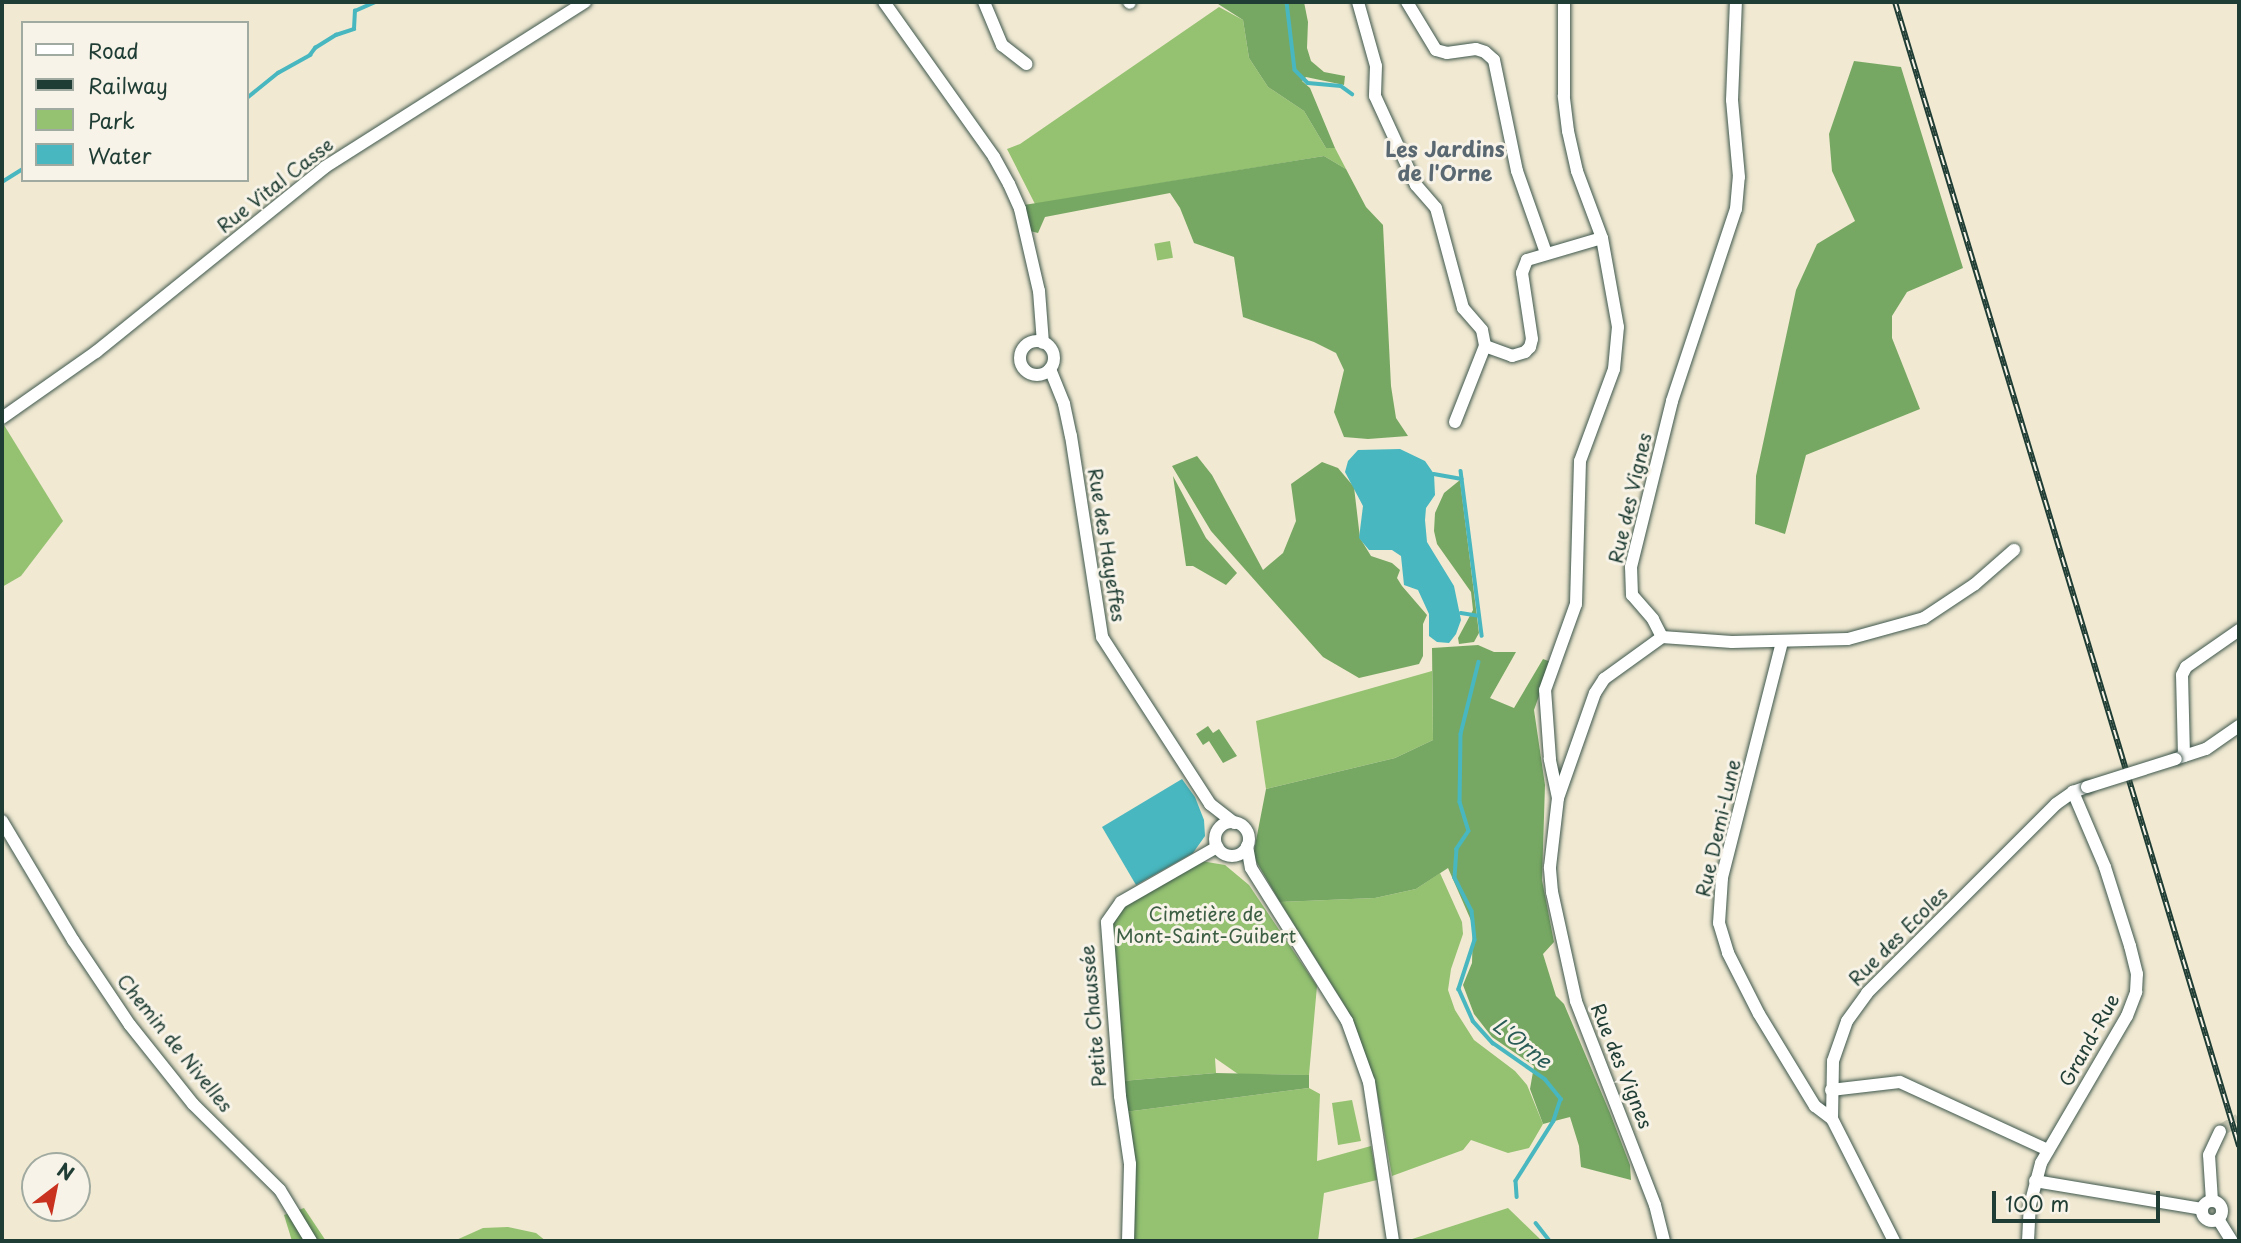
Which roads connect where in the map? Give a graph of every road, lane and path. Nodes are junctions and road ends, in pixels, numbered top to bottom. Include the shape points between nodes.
1 (585, 2) edge
2 (884, 2) edge
3 (984, 2) edge
4 (1358, 2) edge
5 (1407, 2) edge
6 (1564, 2) edge
7 (1736, 2) edge
8 (1026, 64) dead end
9 (1602, 238) junction
10 (1546, 253) junction
11 (1041, 318) junction
12 (1029, 343) junction
13 (1043, 343) junction
14 (1485, 346) junction
15 (1045, 372) junction
16 (2, 418) edge
17 (1455, 422) dead end
18 (2014, 550) dead end
19 (2239, 630) edge
20 (1662, 637) junction
21 (1782, 642) junction
22 (2239, 726) edge
23 (2180, 757) junction
24 (2073, 792) junction
25 (1558, 799) junction
26 (1210, 804) junction
27 (2, 821) edge
28 (1234, 823) junction
29 (1217, 833) junction
30 (1247, 846) junction
31 (1217, 847) junction
32 (1233, 856) junction
33 (1251, 868) junction
34 (1831, 1090) junction
35 (1832, 1119) junction
36 (2220, 1131) tunnel mouth
37 (2048, 1150) junction
38 (2035, 1181) junction
39 (2207, 1205) junction
40 (311, 1241) edge
41 (1128, 1241) edge
42 (1394, 1241) edge
43 (1664, 1241) edge
44 (1894, 1241) edge
45 (2028, 1241) edge
46 (2232, 1241) edge

1 - 16 street, Rue Vital Casse via 326,167 96,352
2 - 11 street via 1003,171 1020,209
3 - 8 street via 1002,45
4 - 14 street via 1376,66 1376,96 1416,185 1436,208 1463,308 1482,330
5 - 10 street via 1436,50 1447,54 1476,49 1494,61 1517,171
6 - 9 street via 1568,131 1577,171
7 - 20 street, Rue des Vignes via 1732,83 1739,177 1736,209 1672,401 1631,567 1632,595
9 - 10 street
9 - 25 street via 1616,315 1617,353 1580,461 1576,604 1545,690
10 - 14 street via 1529,258 1522,268 1532,339 1529,349 1512,356
11 - 12 street
11 - 13 street
12 - 13 street
12 - 15 street via 1020,354 1021,364 1026,372
13 - 15 street via 1054,355
14 - 17 street
15 - 26 street, Rue des Hayeffes via 1064,404 1100,631
18 - 21 street via 1975,584 1924,618 1848,639
19 - 23 street via 2186,667 2182,675
20 - 21 street
20 - 25 street, Rue des Vignes via 1604,679 1595,693
21 - 35 street, Rue Demi-Lune via 1722,878 1719,923 1728,953 1759,1014 1815,1106
22 - 23 street, Rue des Ecoles via 2206,749
23 - 24 street, Rue des Ecoles, bridge
24 - 34 street, Rue des Ecoles via 1857,1004 1838,1043
24 - 37 street, Grand-Rue via 2105,867 2130,946 2136,992 2127,1016
25 - 43 street, Rue des Vignes via 1550,867 1552,892 1576,1001 1655,1205
26 - 28 street, Rue des Hayeffes
26 - 29 street, Rue des Hayeffes
27 - 40 street, Chemin de Nivelles via 130,1025 193,1104 279,1190
28 - 29 street via 1223,825
28 - 30 street via 1248,831
29 - 31 street
30 - 32 street
30 - 33 street
31 - 32 street
31 - 41 street, Petite Chaussée via 1121,902 1105,927 1130,1164
32 - 33 street
33 - 42 street via 1350,1030 1369,1082
34 - 35 street, Rue des Ecoles
34 - 37 street via 1885,1082 1907,1084
35 - 44 street, Rue des Ecoles
36 - 39 street via 2209,1154
37 - 38 street, Grand-Rue
38 - 39 street
38 - 45 street, Grand-Rue
39 - 46 street via 2222,1208 2218,1219

